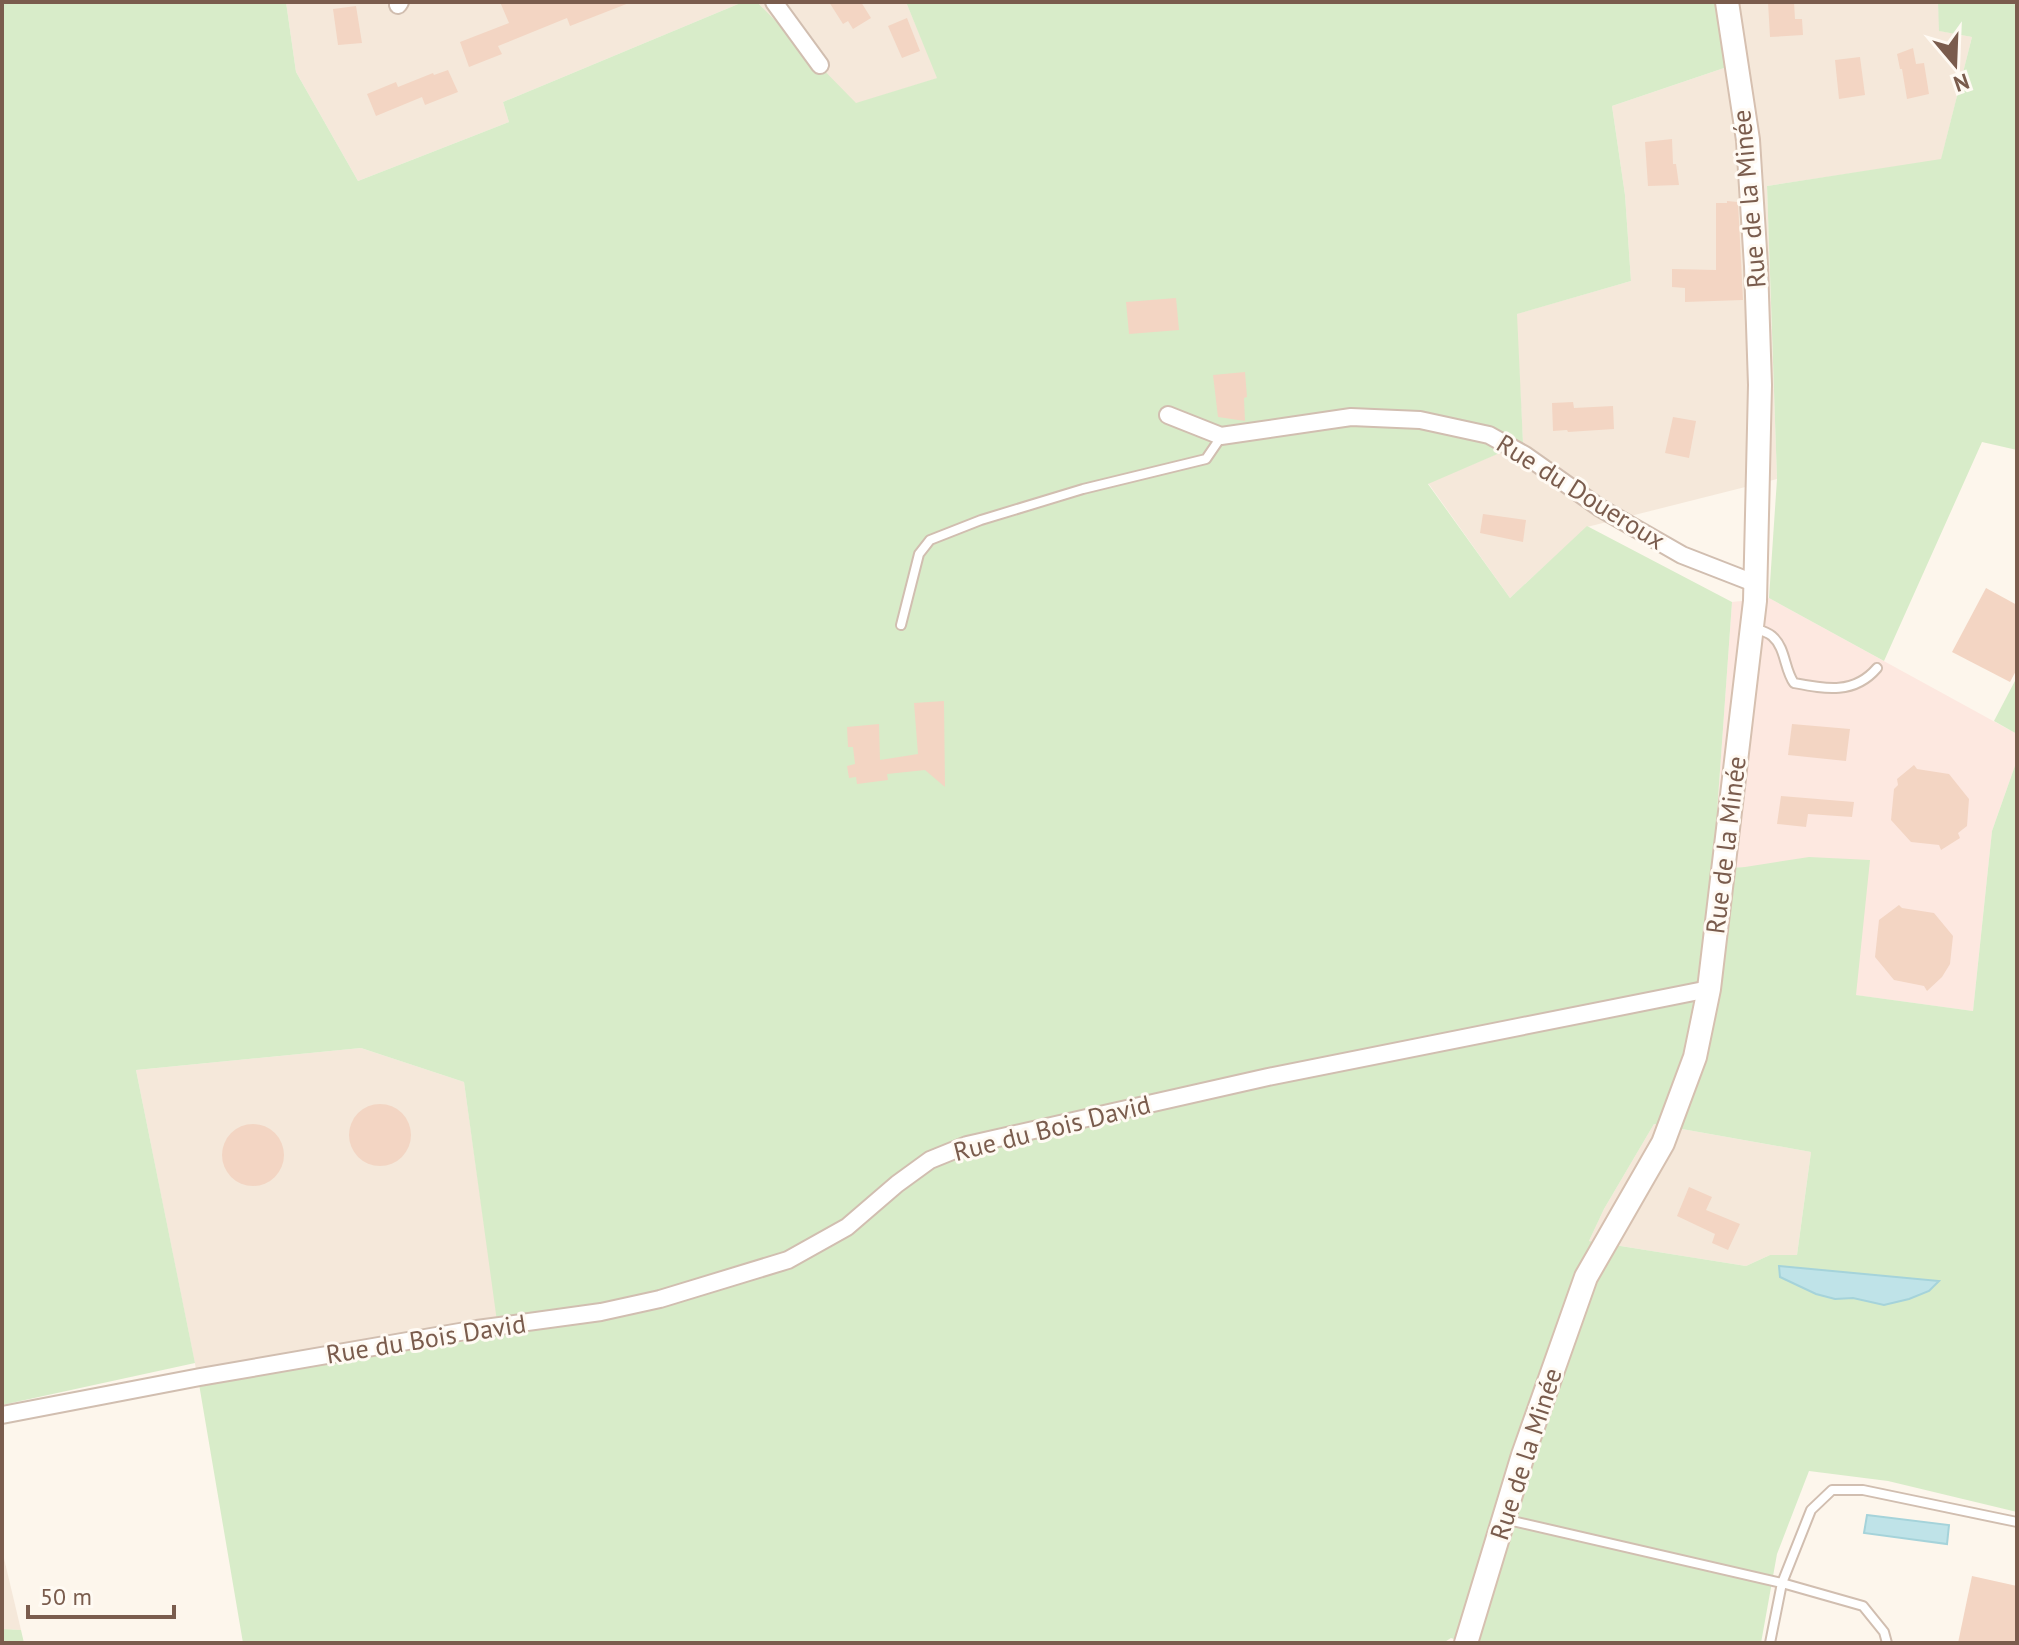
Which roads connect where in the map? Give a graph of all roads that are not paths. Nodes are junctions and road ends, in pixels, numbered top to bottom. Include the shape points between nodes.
1 (774, 2) edge
2 (1727, 2) edge
3 (820, 65) dead end
4 (1168, 415) dead end
5 (1221, 436) junction
6 (1754, 583) junction
7 (901, 625) dead end
8 (1752, 626) junction
9 (1877, 668) dead end
10 (1709, 989) junction
11 (2, 1415) edge
12 (1503, 1518) junction
13 (2017, 1522) edge
14 (1782, 1583) junction
15 (1466, 1643) edge
16 (1770, 1643) edge
17 (1887, 1643) edge

1 - 3 street
2 - 6 street, Rue de la Minée via 1748,140 1756,266 1760,385
4 - 5 street, Rue du Doueroux
5 - 6 street, Rue du Doueroux via 1351,417 1420,420 1489,435 1682,555
5 - 7 lane via 1206,459 1069,494 930,540 919,554
6 - 8 street, Rue de la Minée
8 - 9 lane via 1771,635 1794,683 1850,686 1867,680
8 - 10 street, Rue de la Minée
10 - 11 street, Rue du Bois David via 1268,1077 967,1145 930,1160 847,1227 788,1260 660,1299
10 - 12 street, Rue de la Minée via 1695,1057 1663,1143 1586,1277
12 - 14 lane
12 - 15 street, Rue de la Minée
13 - 14 lane via 1863,1490 1832,1490 1811,1510
14 - 16 lane
14 - 17 lane via 1863,1606

